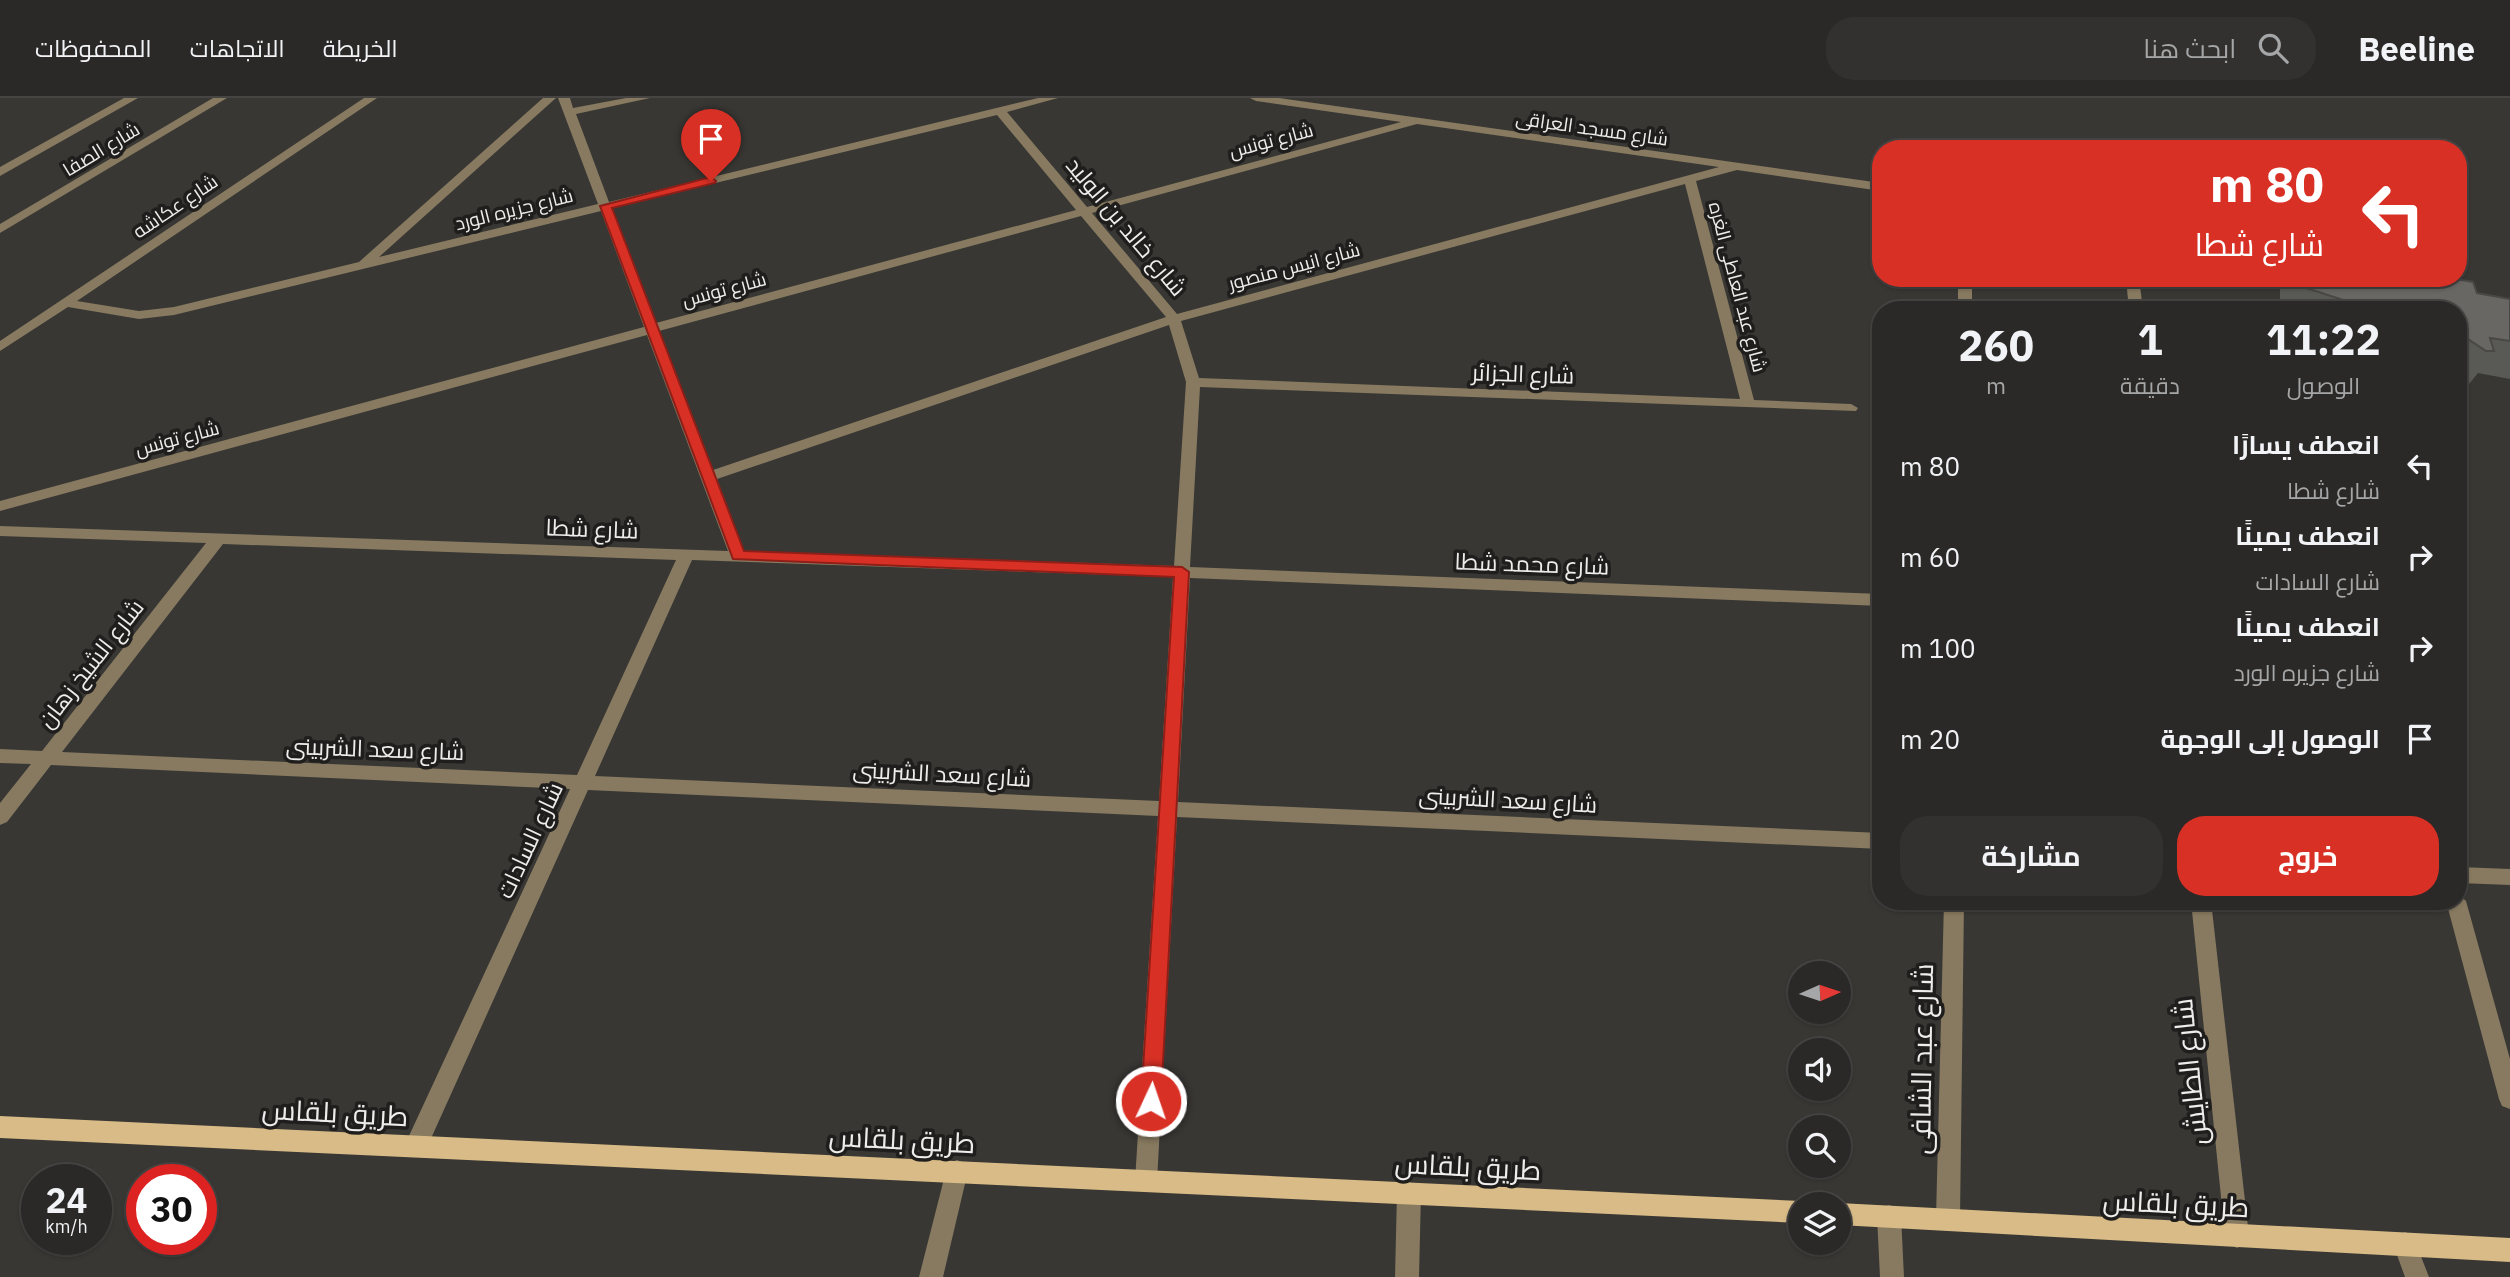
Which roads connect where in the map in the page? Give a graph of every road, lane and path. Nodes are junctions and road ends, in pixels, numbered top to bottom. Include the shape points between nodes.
1 (132, 98) edge
2 (221, 98) edge
3 (371, 98) edge
4 (550, 98) edge
5 (564, 98) edge
6 (644, 98) edge
7 (1052, 98) edge
8 (1256, 98) edge
9 (1000, 111) junction
10 (569, 112) junction
11 (1417, 121) junction
12 (1738, 166) junction
13 (0, 172) edge
14 (1690, 179) junction
15 (1872, 186) edge
16 (605, 206) junction
17 (1086, 211) junction
18 (0, 229) edge
19 (361, 266) junction
20 (65, 303) junction
21 (1174, 319) junction
22 (652, 328) junction
23 (0, 347) edge
24 (1193, 382) junction
25 (1748, 404) junction
26 (1850, 408) dead end
27 (708, 477) junction
28 (0, 506) edge
29 (0, 531) edge
30 (218, 539) junction
31 (687, 554) junction
32 (738, 556) junction
33 (1182, 572) junction
34 (1872, 600) edge
35 (0, 757) edge
36 (46, 758) junction
37 (583, 782) junction
38 (1169, 807) junction
39 (0, 817) edge
40 (1872, 841) edge
41 (2467, 875) edge
42 (2510, 877) edge
43 (1954, 910) edge
44 (2202, 910) edge
45 (2458, 910) edge
46 (2510, 1099) edge
47 (0, 1127) edge
48 (416, 1146) junction
49 (957, 1171) junction
50 (1146, 1181) junction
51 (1409, 1193) junction
52 (1788, 1211) edge
53 (1851, 1214) edge
54 (1889, 1216) junction
55 (1948, 1218) junction
56 (2237, 1236) junction
57 (2405, 1244) junction
58 (2510, 1250) edge
59 (931, 1277) edge
60 (1407, 1277) edge
61 (1892, 1277) edge
62 (2417, 1277) edge

1 - 13 street
2 - 18 street, شارع الصفا
3 - 20 street, شارع عكاشه
4 - 19 street
5 - 10 street
6 - 10 street
7 - 9 street, شارع جزيره الورد
8 - 11 street, شارع مسجد العراقى
9 - 16 street, شارع جزيره الورد
9 - 17 street, شارع خالد بن الوليد
10 - 16 street
11 - 12 street, شارع مسجد العراقى
11 - 17 street, شارع تونس
12 - 14 street, شارع انيس منصور
12 - 15 street, شارع مسجد العراقى
14 - 21 street, شارع انيس منصور
14 - 25 street, شارع عبد العاطى الغره
16 - 19 street, شارع جزيره الورد
16 - 22 street
17 - 21 street, شارع خالد بن الوليد
17 - 22 street, شارع تونس
19 - 20 street, شارع جزيره الورد via 162,313 139,315
20 - 23 street, شارع عكاشه
21 - 24 street, شارع خالد بن الوليد
21 - 27 street, شارع انيس منصور
22 - 27 street
22 - 28 street, شارع تونس
24 - 25 street, شارع الجزائر
24 - 33 street, شارع خالد بن الوليد
25 - 26 street, شارع الجزائر
27 - 32 street
29 - 30 street, شارع شطا
30 - 31 street, شارع شطا
30 - 36 street, شارع الشيخ زهان
31 - 32 street, شارع شطا
31 - 37 street, شارع السادات
32 - 33 street, شارع شطا
33 - 34 street, شارع محمد شطا
33 - 38 street, شارع خالد بن الوليد
35 - 36 street, شارع سعد الشربينى
36 - 37 street, شارع سعد الشربينى
36 - 39 street, شارع الشيخ زهان
37 - 38 street, شارع سعد الشربينى
37 - 48 street, شارع السادات
38 - 40 street, شارع سعد الشربينى
38 - 50 street, شارع خالد بن الوليد
41 - 42 street
43 - 55 street, شارع عبد الشافى
44 - 56 street, شارع الطايش
45 - 46 street
47 - 48 main road, طريق بلقاس
48 - 49 main road, طريق بلقاس
49 - 50 main road, طريق بلقاس
49 - 59 street
50 - 51 main road, طريق بلقاس
51 - 52 main road, طريق بلقاس
51 - 60 street
53 - 54 main road, طريق بلقاس
54 - 55 main road, طريق بلقاس
54 - 61 street
55 - 56 main road, طريق بلقاس
56 - 57 main road, طريق بلقاس
57 - 58 main road, طريق بلقاس
57 - 62 street

